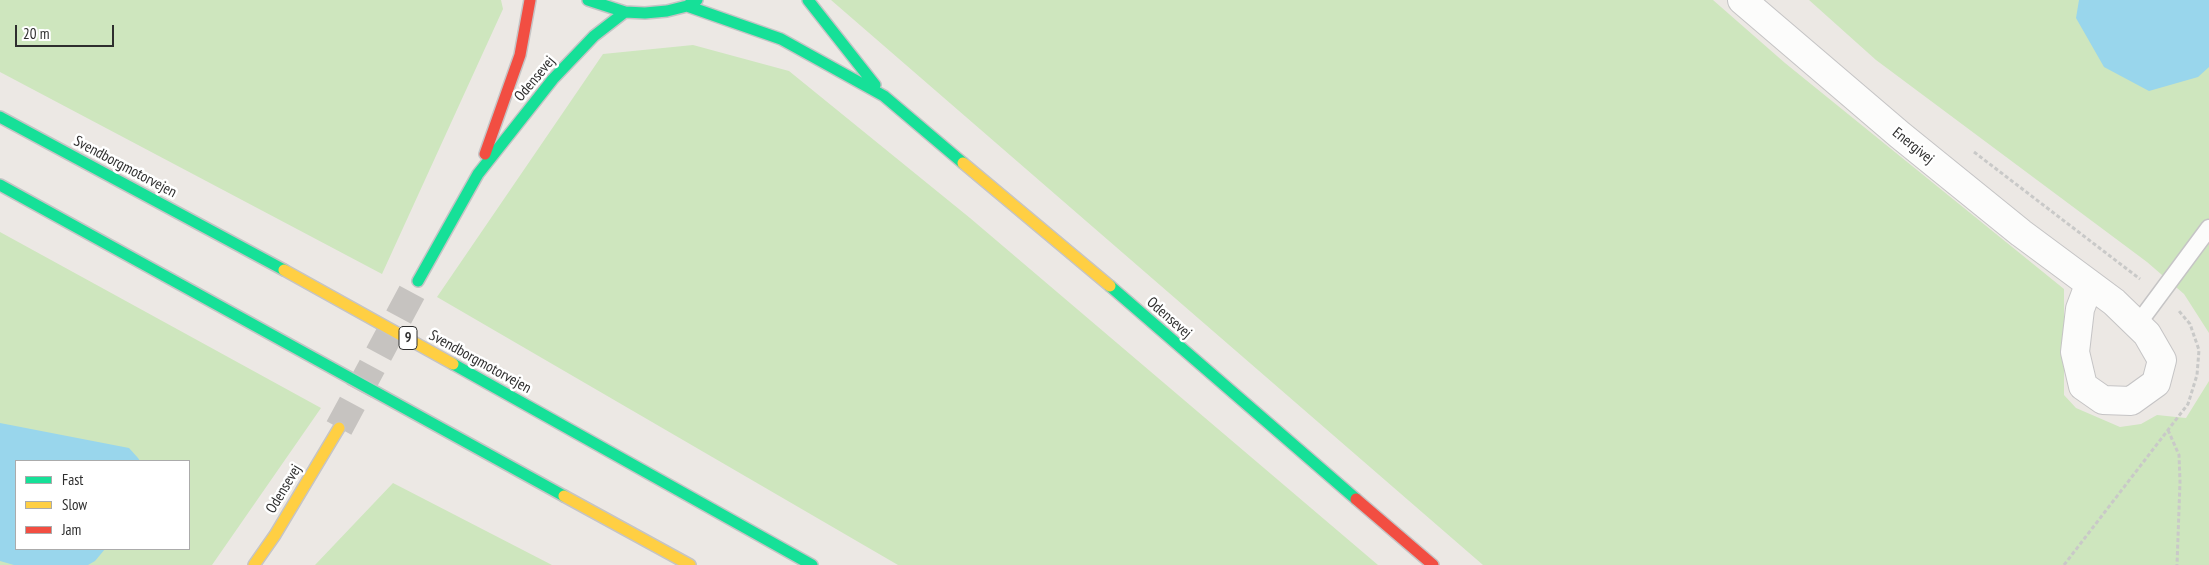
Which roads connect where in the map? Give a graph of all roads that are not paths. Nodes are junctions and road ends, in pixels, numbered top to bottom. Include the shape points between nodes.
1 (530, 0) edge
2 (588, 0) edge
3 (808, 0) edge
4 (1742, 0) edge
5 (692, 3) edge
6 (625, 12) junction
7 (884, 96) junction
8 (0, 117) edge
9 (478, 174) junction
10 (0, 185) edge
11 (2209, 228) edge
12 (418, 281) tunnel mouth
13 (2089, 285) junction
14 (2137, 325) junction
15 (339, 428) tunnel mouth
16 (254, 565) edge
17 (690, 565) edge
18 (812, 565) edge
19 (1433, 565) edge

1 - 9 main road, Odensevej via 520,55
2 - 6 main road
3 - 7 main road, Odensevej
4 - 13 street, Energivej via 1900,135
5 - 6 main road via 667,11
5 - 7 main road, Odensevej via 781,39
6 - 9 main road, Odensevej via 594,36 553,79
7 - 19 main road, Odensevej
8 - 18 main road, Svendborgmotorvejen / 9 via 345,303
9 - 12 main road, Odensevej
10 - 17 main road
11 - 14 lane
13 - 14 street, Energivej via 2114,302
13 - 14 street, Energivej via 2080,308 2075,352 2083,386 2103,400 2131,401 2156,383 2162,360 2147,334
15 - 16 main road, Odensevej

